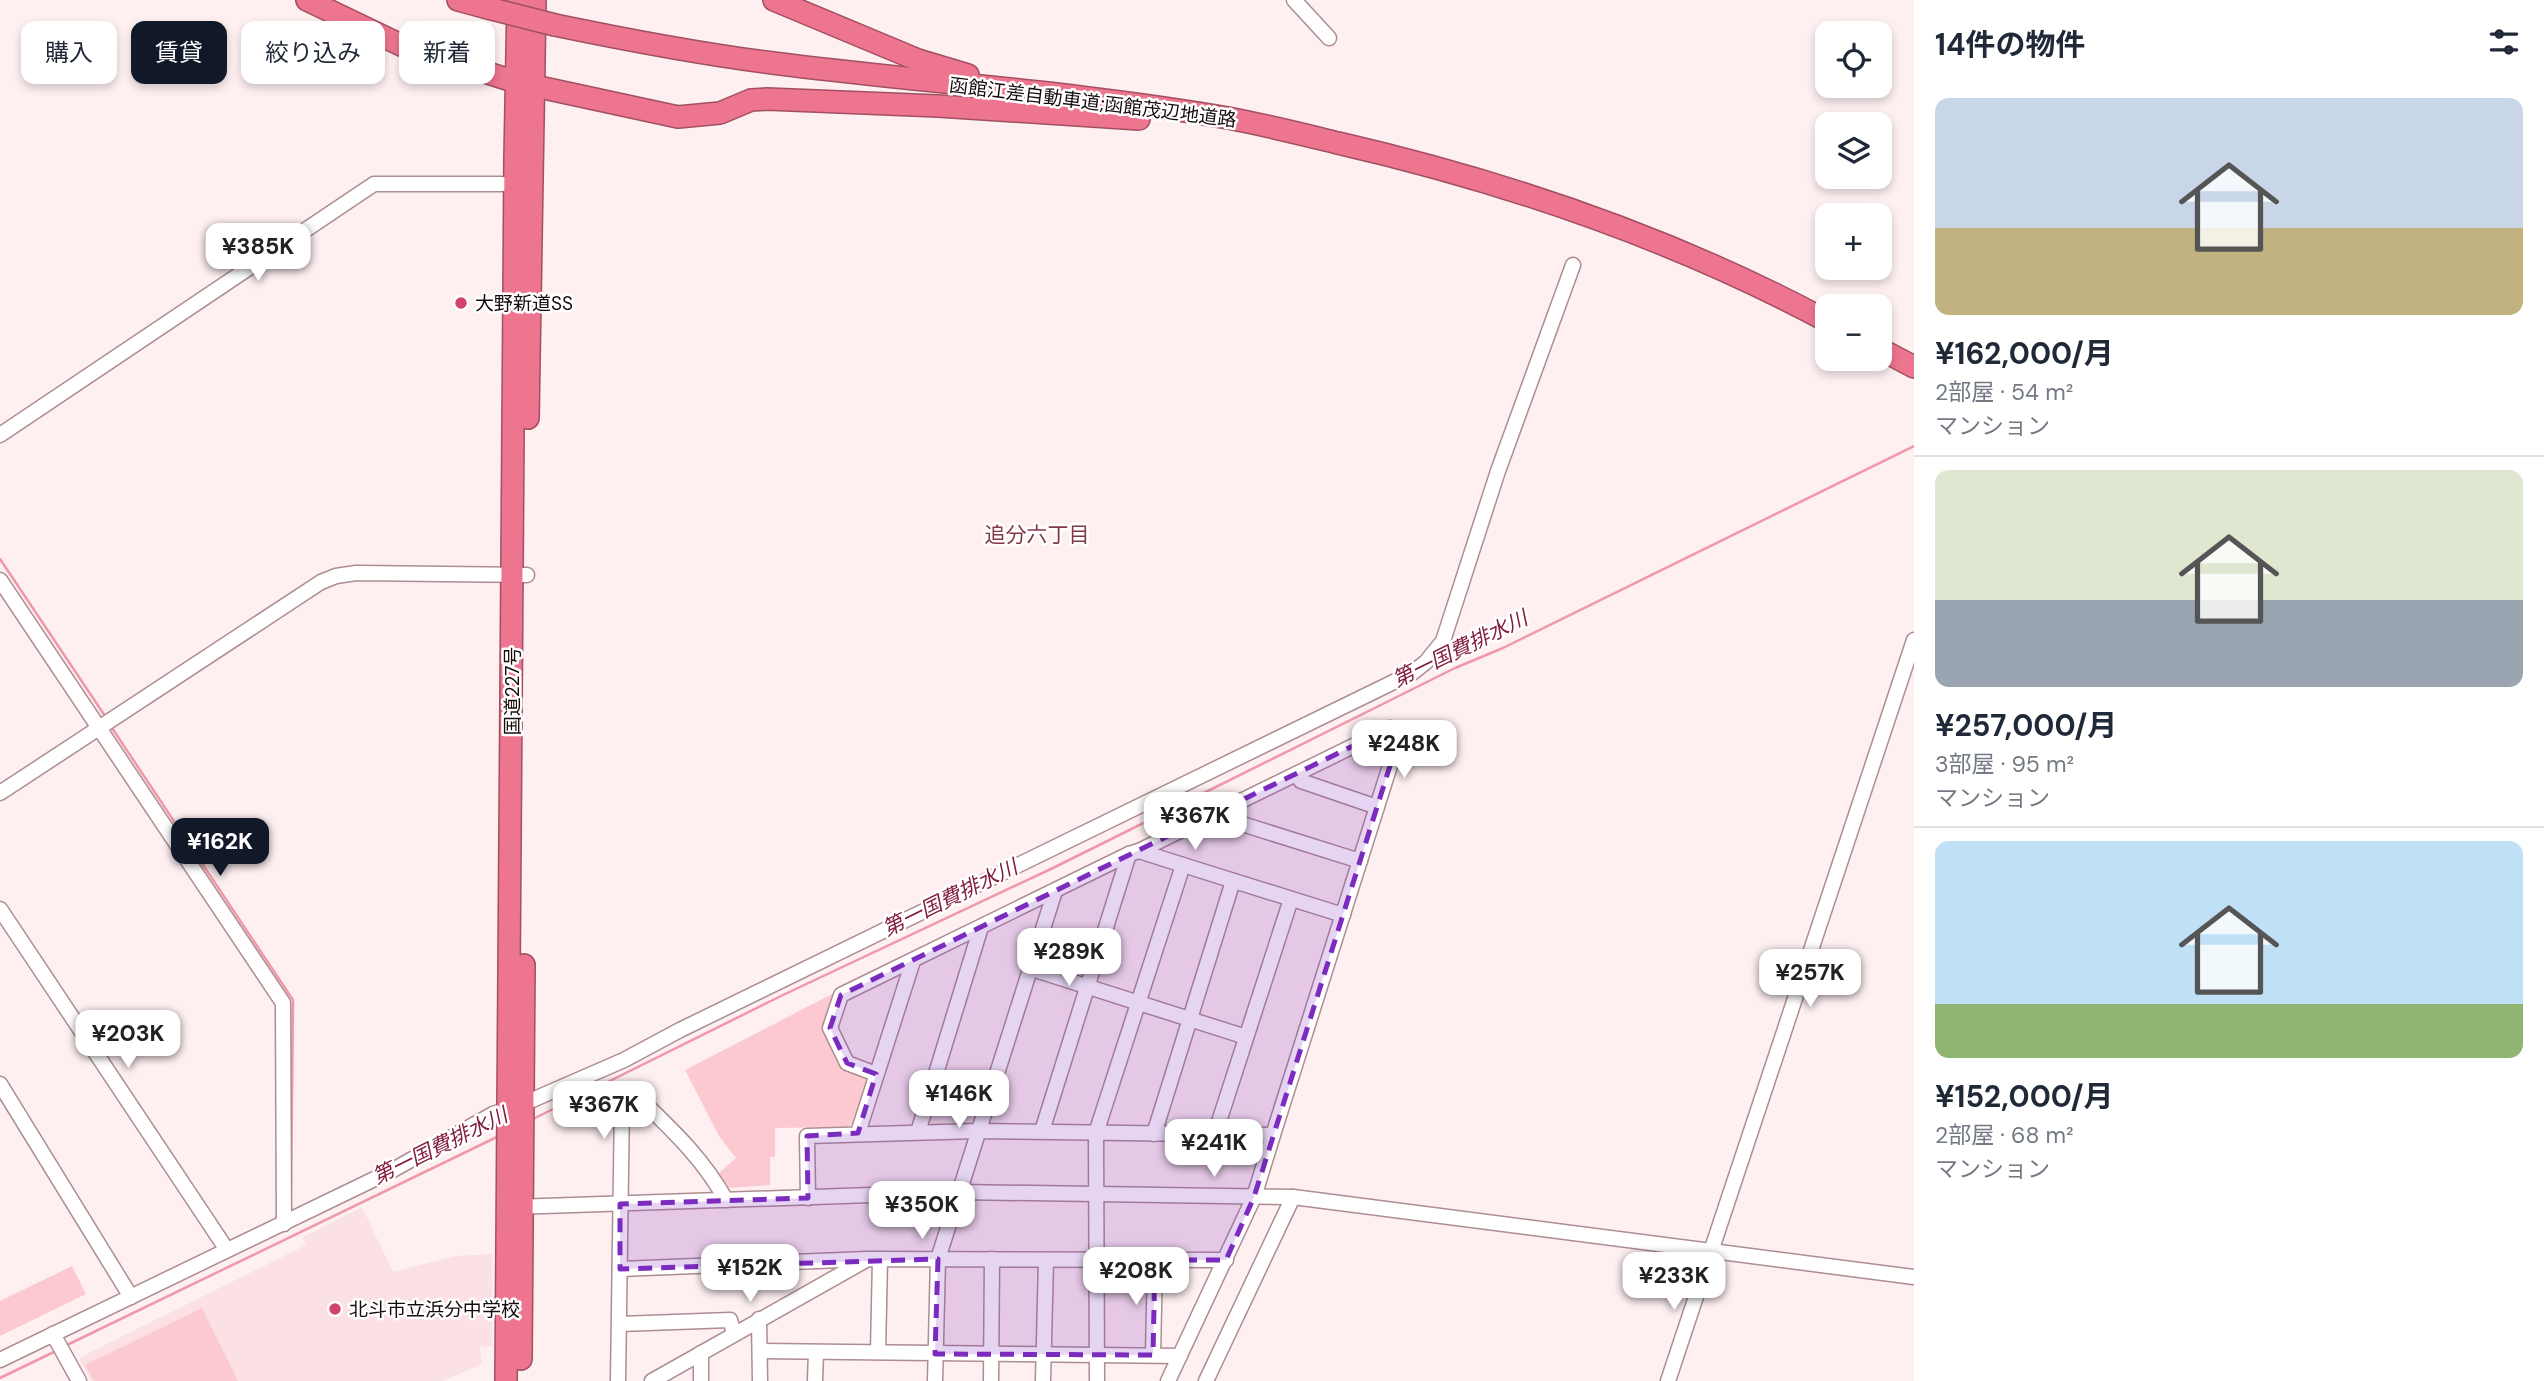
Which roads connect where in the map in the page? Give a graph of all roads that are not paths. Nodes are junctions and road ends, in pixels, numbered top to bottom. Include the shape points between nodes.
1 (306, 0) edge
2 (458, 0) edge
3 (518, 0) edge
4 (535, 0) edge
5 (774, 0) edge
6 (1294, 0) edge
7 (1329, 38) dead end
8 (524, 84) junction
9 (1031, 92) junction
10 (1225, 123) junction
11 (523, 184) junction
12 (1573, 265) dead end
13 (1815, 315) edge
14 (1892, 355) edge
15 (1914, 367) edge
16 (0, 435) edge
17 (520, 575) junction
18 (0, 580) edge
19 (1914, 640) edge
20 (105, 724) junction
21 (1296, 774) junction
22 (0, 793) edge
23 (1377, 807) junction
24 (1219, 812) junction
25 (1134, 853) junction
26 (1360, 862) junction
27 (1183, 865) junction
28 (1233, 881) junction
29 (1055, 891) junction
30 (1291, 899) junction
31 (0, 909) edge
32 (1343, 915) junction
33 (981, 927) junction
34 (913, 961) junction
35 (1029, 968) junction
36 (1087, 988) junction
37 (1138, 1003) junction
38 (1190, 1019) junction
39 (1247, 1037) junction
40 (876, 1074) junction
41 (0, 1084) edge
42 (516, 1121) junction
43 (977, 1131) junction
44 (1042, 1131) junction
45 (918, 1132) junction
46 (858, 1133) junction
47 (1097, 1133) junction
48 (1154, 1134) junction
49 (1215, 1135) junction
50 (1273, 1135) junction
51 (959, 1192) junction
52 (1097, 1195) junction
53 (1254, 1197) junction
54 (808, 1198) junction
55 (1293, 1198) junction
56 (726, 1200) junction
57 (621, 1204) junction
58 (515, 1207) junction
59 (284, 1224) junction
60 (227, 1250) junction
61 (1711, 1252) junction
62 (873, 1259) junction
63 (939, 1259) junction
64 (992, 1259) junction
65 (1046, 1260) junction
66 (1155, 1260) junction
67 (1226, 1260) junction
68 (1098, 1261) junction
69 (620, 1269) junction
70 (1914, 1277) edge
71 (131, 1297) junction
72 (759, 1319) junction
73 (620, 1324) junction
74 (734, 1333) junction
75 (59, 1343) junction
76 (760, 1351) junction
77 (816, 1352) junction
78 (878, 1352) junction
79 (701, 1353) junction
80 (935, 1354) junction
81 (991, 1354) junction
82 (1044, 1355) junction
83 (1153, 1355) junction
84 (1097, 1356) junction
85 (1180, 1356) junction
86 (0, 1360) edge
87 (79, 1381) edge
88 (506, 1381) edge
89 (521, 1381) edge
90 (618, 1381) edge
91 (652, 1381) edge
92 (701, 1381) edge
93 (760, 1381) edge
94 (815, 1381) edge
95 (934, 1381) edge
96 (991, 1381) edge
97 (1043, 1381) edge
98 (1097, 1381) edge
99 (1168, 1381) edge
100 (1206, 1381) edge
101 (1668, 1381) edge

1 - 8 highway via 401,45
2 - 9 highway, 函館江差自動車道;函館茂辺地道路, bridge via 619,38 786,65
3 - 8 highway, 国道227号
4 - 8 highway, 国道227号
5 - 9 highway via 918,60
6 - 7 street
8 - 10 highway via 678,117 720,113 751,100 767,99
8 - 11 highway, 国道227号
9 - 10 highway, 函館江差自動車道;函館茂辺地道路 via 1166,108
10 - 13 highway, 函館江差自動車道;函館茂辺地道路 via 1373,151 1587,215 1720,268
11 - 16 street via 374,184
11 - 17 highway, 国道227号
12 - 42 street via 1498,471 1443,641 1426,662 1396,681 693,1023
14 - 15 highway
17 - 20 street via 336,576 320,582
17 - 42 highway, 国道227号
18 - 20 street
19 - 61 street
20 - 22 street
20 - 59 street via 283,1003
21 - 23 street via 1301,781
21 - 23 street via 1390,728 1401,731
21 - 24 street
23 - 26 street
24 - 25 street
24 - 26 street via 1223,818
25 - 27 street
25 - 29 street
25 - 36 street
26 - 32 street
27 - 28 street
27 - 37 street
28 - 30 street
28 - 38 street
29 - 33 street
29 - 35 street
30 - 32 street
30 - 39 street
31 - 60 street
32 - 50 street
33 - 34 street
33 - 45 street
34 - 40 street
34 - 40 street via 841,995 830,1028 847,1063
35 - 36 street
35 - 43 street
36 - 37 street
36 - 44 street
37 - 38 street
37 - 47 street
38 - 39 street
38 - 48 street
39 - 49 street
40 - 46 street
41 - 71 street
42 - 58 highway, 国道227号
42 - 59 street via 494,1114
43 - 44 street
43 - 45 street
43 - 51 street
44 - 47 street
45 - 46 street
46 - 54 street via 807,1136
47 - 48 street
47 - 52 street
48 - 49 street
49 - 50 street
50 - 53 street
51 - 52 street
51 - 54 street
51 - 63 street
52 - 53 street
52 - 68 street
53 - 55 street
53 - 67 street
54 - 56 street
55 - 61 street
55 - 100 street
56 - 57 street
56 - 57 street via 696,1154 636,1096 622,1102
57 - 58 street
57 - 69 street
58 - 88 highway, 国道227号
58 - 89 highway, 国道227号
59 - 60 street
60 - 71 street
61 - 70 street
61 - 101 street
62 - 63 street
62 - 69 street
62 - 72 street
62 - 78 street
63 - 64 street
63 - 80 street
64 - 65 street
64 - 81 street
65 - 68 street
65 - 82 street
66 - 67 street
66 - 68 street
66 - 83 street
67 - 85 street
68 - 84 street
69 - 73 street
71 - 75 street
72 - 74 street
72 - 76 street
73 - 74 street via 730,1320
73 - 90 street
74 - 79 street
75 - 86 street
75 - 87 street
76 - 77 street
76 - 93 street
77 - 78 street
77 - 94 street
78 - 80 street
79 - 91 street
79 - 92 street
80 - 81 street
80 - 95 street
81 - 82 street
81 - 96 street
82 - 84 street
82 - 97 street
83 - 84 street
83 - 85 street
84 - 98 street
85 - 99 street

